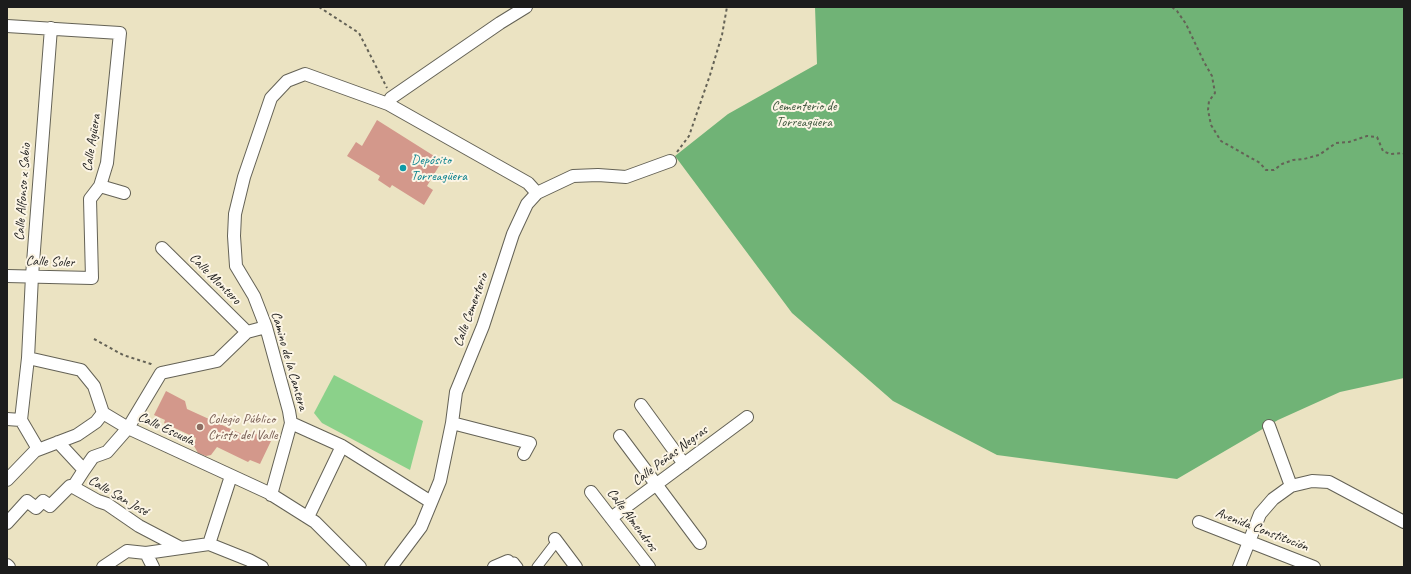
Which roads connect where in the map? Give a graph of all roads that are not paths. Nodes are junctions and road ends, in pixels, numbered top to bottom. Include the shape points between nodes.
1 (526, 7) edge
2 (7, 26) edge
3 (51, 28) junction
4 (390, 101) junction
5 (670, 161) road end
6 (100, 186) junction
7 (124, 193) dead end
8 (537, 193) junction
9 (162, 248) dead end
10 (7, 276) edge
11 (32, 276) junction
12 (92, 278) joint
13 (266, 327) junction
14 (247, 332) junction
15 (28, 358) junction
16 (641, 405) dead end
17 (103, 413) junction
18 (747, 417) dead end
19 (7, 419) edge
20 (20, 420) junction
21 (291, 423) junction
22 (452, 423) junction
23 (1268, 426) dead end
24 (128, 428) junction
25 (620, 436) dead end
26 (58, 442) junction
27 (342, 446) junction
28 (38, 449) junction
29 (524, 454) dead end
30 (684, 464) junction
31 (84, 470) junction
32 (231, 476) junction
33 (7, 480) edge
34 (656, 484) junction
35 (1291, 486) junction
36 (73, 487) junction
37 (591, 492) dead end
38 (271, 495) junction
39 (432, 502) junction
40 (308, 517) junction
41 (611, 518) junction
42 (1199, 522) dead end
43 (1404, 522) edge
44 (7, 523) edge
45 (556, 540) joint
46 (1249, 541) junction
47 (700, 543) dead end
48 (209, 544) junction
49 (184, 547) junction
50 (146, 553) junction
51 (509, 565) edge
52 (103, 567) edge
53 (153, 567) edge
54 (262, 567) edge
55 (360, 567) edge
56 (391, 567) edge
57 (494, 567) edge
58 (537, 567) edge
59 (576, 567) edge
60 (649, 567) edge
61 (1239, 567) edge
62 (1314, 567) edge

1 - 4 street
2 - 3 street
3 - 6 street, Calle Agüera via 120,33 107,163
3 - 11 street, Calle Alfonso x Sabio
4 - 8 street, Camino de la Cantera via 528,183
4 - 13 street, Camino de la Cantera via 305,74 287,80 271,98 244,177 235,214 234,236 236,266 254,296
5 - 8 street, Calle Cementerio via 626,177 573,176
6 - 7 street
6 - 12 street, Calle Agüera via 90,199
8 - 22 street, Calle Cementerio via 527,204 513,234 483,326 456,392
9 - 14 street, Calle Montero
10 - 11 street, Calle Soler
11 - 12 street, Calle Soler
11 - 15 street, Calle Alfonso x Sabio
13 - 14 street
13 - 21 street, Camino de la Cantera
14 - 24 street via 216,361 161,373
15 - 17 street via 81,370 94,386
15 - 20 street, Calle Alfonso x Sabio
16 - 30 street
17 - 24 street, Calle Escuela
17 - 26 street via 96,422 77,435
18 - 30 street, Calle Peñas Negras
19 - 20 street
20 - 28 street
21 - 27 street, Camino de la Cantera
21 - 38 street
22 - 29 street via 530,443
22 - 39 street, Calle Cementerio via 440,481
23 - 35 street
24 - 31 street via 108,452 93,457
24 - 32 street, Calle Escuela
25 - 34 street
26 - 28 street
26 - 31 street, Calle San José
27 - 39 street, Camino de la Cantera
27 - 40 street
28 - 33 street
30 - 34 street, Calle Peñas Negras
31 - 36 street, Calle San José
32 - 38 street, Calle Escuela
32 - 48 street
34 - 41 street, Calle Peñas Negras
34 - 47 street
35 - 43 street via 1312,481 1329,482
35 - 46 street via 1273,499 1260,514
36 - 44 street via 70,486 50,506 42,501 36,508 27,501
36 - 49 street, Calle San José via 107,504 140,526
37 - 41 street, Calle Almendros
38 - 40 street, Calle Escuela
39 - 56 street, Calle Cementerio via 421,527
40 - 55 street, Calle Escuela
41 - 60 street, Calle Almendros
42 - 46 street, Avenida Constitución
45 - 58 street
45 - 59 street
46 - 61 street
46 - 62 street, Avenida Constitución
48 - 49 street
48 - 54 street
49 - 50 street
50 - 52 street via 128,551
50 - 53 street
51 - 57 street

